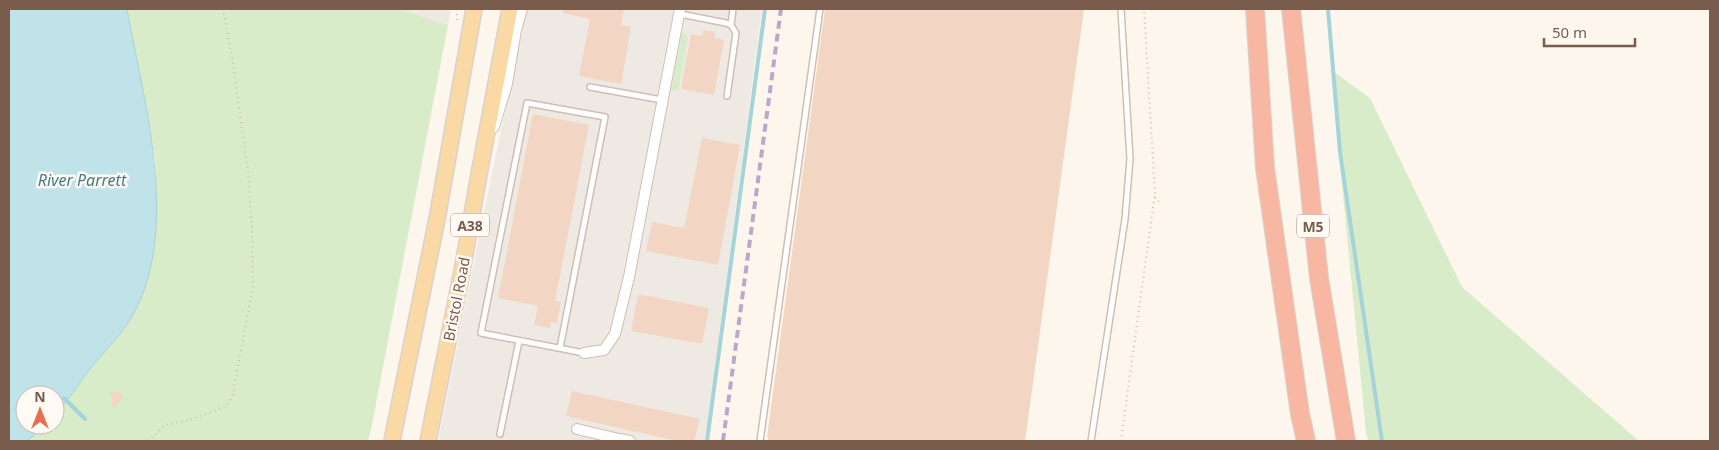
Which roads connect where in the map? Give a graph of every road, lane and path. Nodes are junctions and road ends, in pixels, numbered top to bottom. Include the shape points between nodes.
1 (223, 9) edge
2 (467, 9) edge
3 (474, 9) edge
4 (510, 9) edge
5 (522, 9) edge
6 (733, 9) edge
7 (820, 9) edge
8 (1121, 9) edge
9 (1144, 9) edge
10 (1255, 9) edge
11 (1291, 9) edge
12 (679, 11) edge
13 (731, 25) junction
14 (468, 37) junction
15 (590, 87) dead end
16 (727, 96) dead end
17 (663, 100) junction
18 (476, 190) junction
19 (1155, 197) junction
20 (1160, 204) dead end
21 (519, 340) junction
22 (560, 348) junction
23 (584, 353) joint
24 (577, 429) dead end
25 (500, 434) dead end
26 (148, 441) edge
27 (392, 441) edge
28 (428, 441) edge
29 (622, 441) edge
30 (760, 441) edge
31 (1091, 441) edge
32 (1122, 441) edge
33 (1306, 441) edge
34 (1346, 441) edge

1 - 26 path via 248,171 254,286 232,398 217,410 165,425
2 - 14 street
3 - 14 main road, A38
4 - 18 main road, Bristol Road / A38
5 - 18 street via 507,84
6 - 13 lane
7 - 30 lane
8 - 31 lane via 1130,159 1125,219
9 - 19 path
10 - 33 highway, M5 via 1265,168
11 - 34 highway, M5 via 1319,278
12 - 13 lane
12 - 17 street
13 - 16 lane via 736,36
14 - 27 main road, A38 via 435,228
15 - 17 lane
17 - 23 street via 615,334 604,350
18 - 28 main road, Bristol Road / A38
19 - 20 path
19 - 32 path
21 - 22 lane
21 - 22 lane via 481,333 527,103 605,117
21 - 25 lane
22 - 23 lane
24 - 29 street

